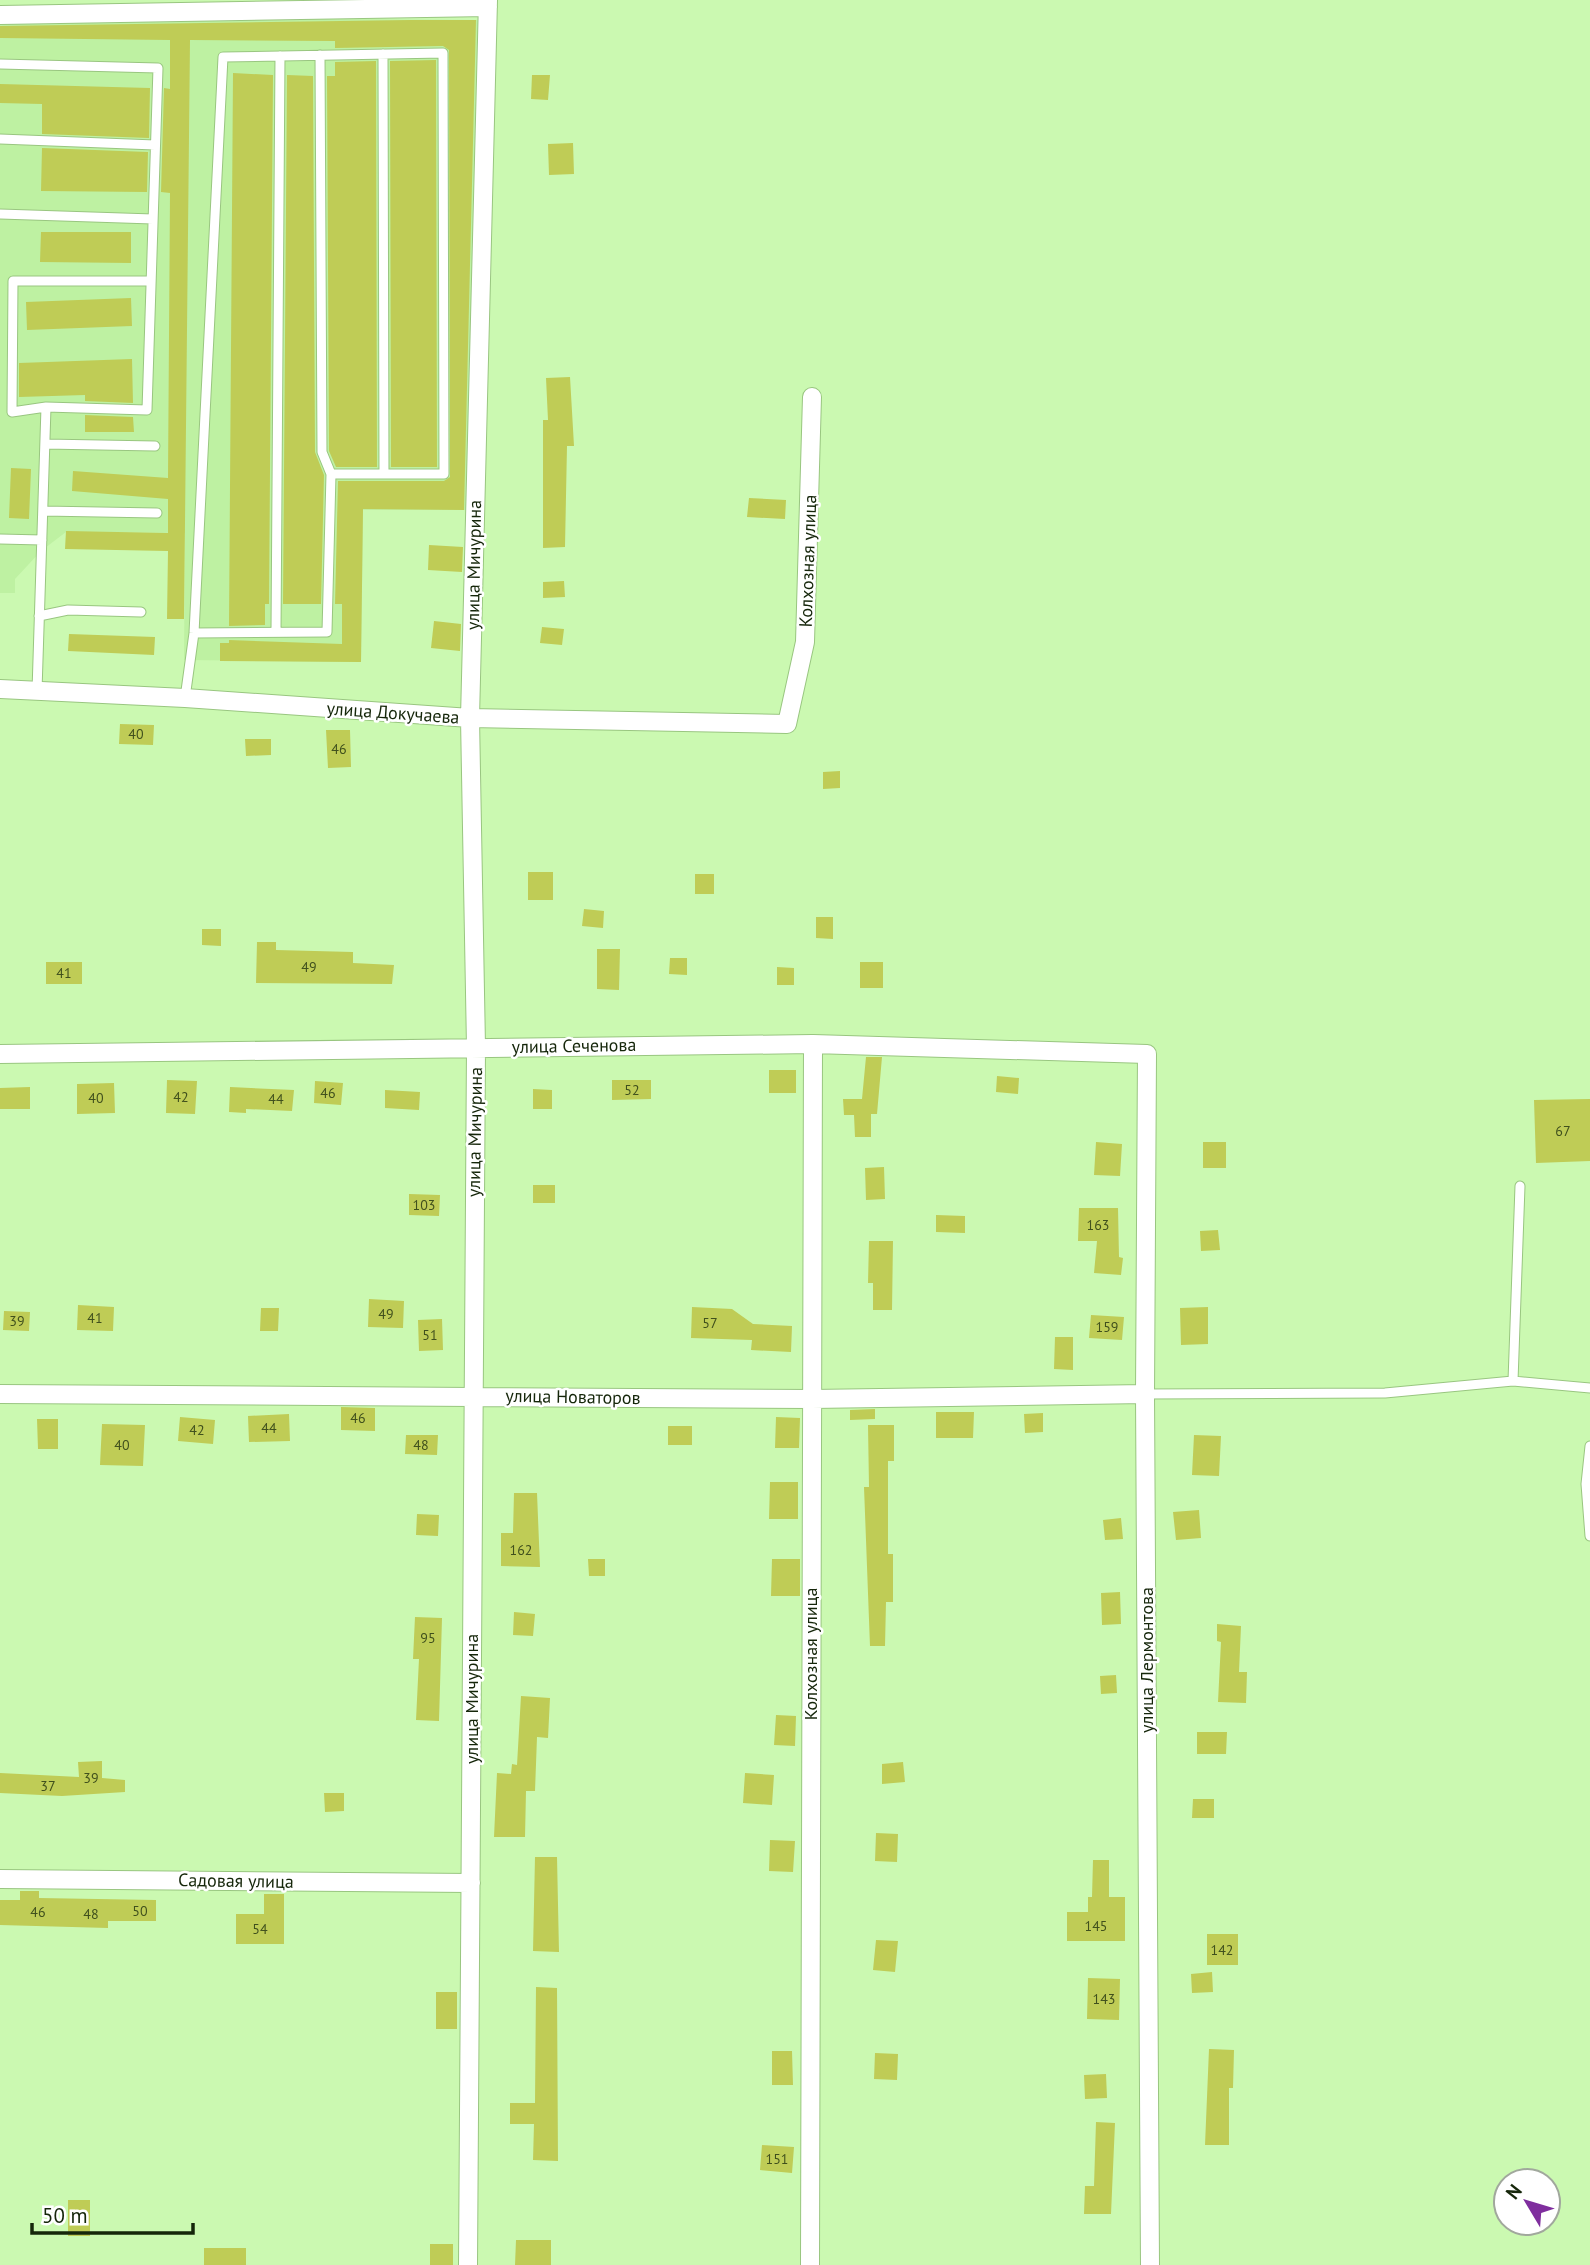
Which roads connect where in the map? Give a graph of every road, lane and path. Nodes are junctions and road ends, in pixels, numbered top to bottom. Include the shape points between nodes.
1 (488, 4) edge
2 (0, 15) edge
3 (383, 54) junction
4 (320, 55) junction
5 (280, 56) junction
6 (0, 64) edge
7 (0, 139) edge
8 (155, 145) junction
9 (0, 214) edge
10 (153, 219) junction
11 (151, 281) junction
12 (812, 397) dead end
13 (46, 407) junction
14 (45, 444) junction
15 (155, 446) dead end
16 (331, 474) junction
17 (384, 474) junction
18 (43, 510) junction
19 (156, 513) dead end
20 (0, 538) edge
21 (42, 540) junction
22 (141, 612) dead end
23 (39, 616) junction
24 (276, 631) junction
25 (194, 633) junction
26 (0, 689) edge
27 (37, 691) junction
28 (185, 698) junction
29 (470, 719) junction
30 (787, 724) joint
31 (813, 1044) junction
32 (476, 1047) junction
33 (0, 1054) edge
34 (1147, 1054) joint
35 (1520, 1186) dead end
36 (1513, 1381) junction
37 (1590, 1388) edge
38 (0, 1394) edge
39 (1145, 1394) junction
40 (472, 1396) junction
41 (812, 1399) junction
42 (1590, 1446) edge
43 (1590, 1536) edge
44 (0, 1879) edge
45 (471, 1883) junction
46 (468, 2265) edge
47 (810, 2265) edge
48 (1150, 2265) edge

1 - 2 street
1 - 29 street, улица Мичурина
3 - 4 lane
3 - 17 lane
3 - 17 lane via 443,52 443,474
4 - 5 lane
4 - 16 lane via 322,452
5 - 24 lane
5 - 25 lane via 223,57
6 - 8 lane via 158,68
7 - 8 lane
8 - 10 lane
9 - 10 lane
10 - 11 lane
11 - 13 lane via 147,410
11 - 13 lane via 13,281 12,412
12 - 30 street, Колхозная улица via 804,642
13 - 14 lane
14 - 15 lane
14 - 18 lane
16 - 17 lane
16 - 24 lane via 327,632
18 - 19 lane
18 - 21 lane
20 - 21 lane
21 - 23 lane
22 - 23 lane via 68,610
23 - 27 lane
24 - 25 lane
25 - 28 lane
26 - 27 street, улица Докучаева
27 - 28 street, улица Докучаева
28 - 29 street, улица Докучаева
29 - 30 street, улица Докучаева
29 - 32 street, улица Мичурина
31 - 32 street, улица Сеченова
31 - 34 street, улица Сеченова
31 - 41 street, Колхозная улица
32 - 33 street, улица Сеченова
32 - 40 street, улица Мичурина
34 - 39 street, улица Лермонтова
35 - 36 lane
36 - 37 lane
36 - 39 lane via 1385,1393
38 - 40 street, улица Новаторов
39 - 41 street, улица Новаторов
39 - 48 street, улица Лермонтова
40 - 41 street, улица Новаторов
40 - 45 street, улица Мичурина
41 - 47 street, Колхозная улица
42 - 43 lane via 1586,1484
44 - 45 street, Садовая улица
45 - 46 street, улица Мичурина

